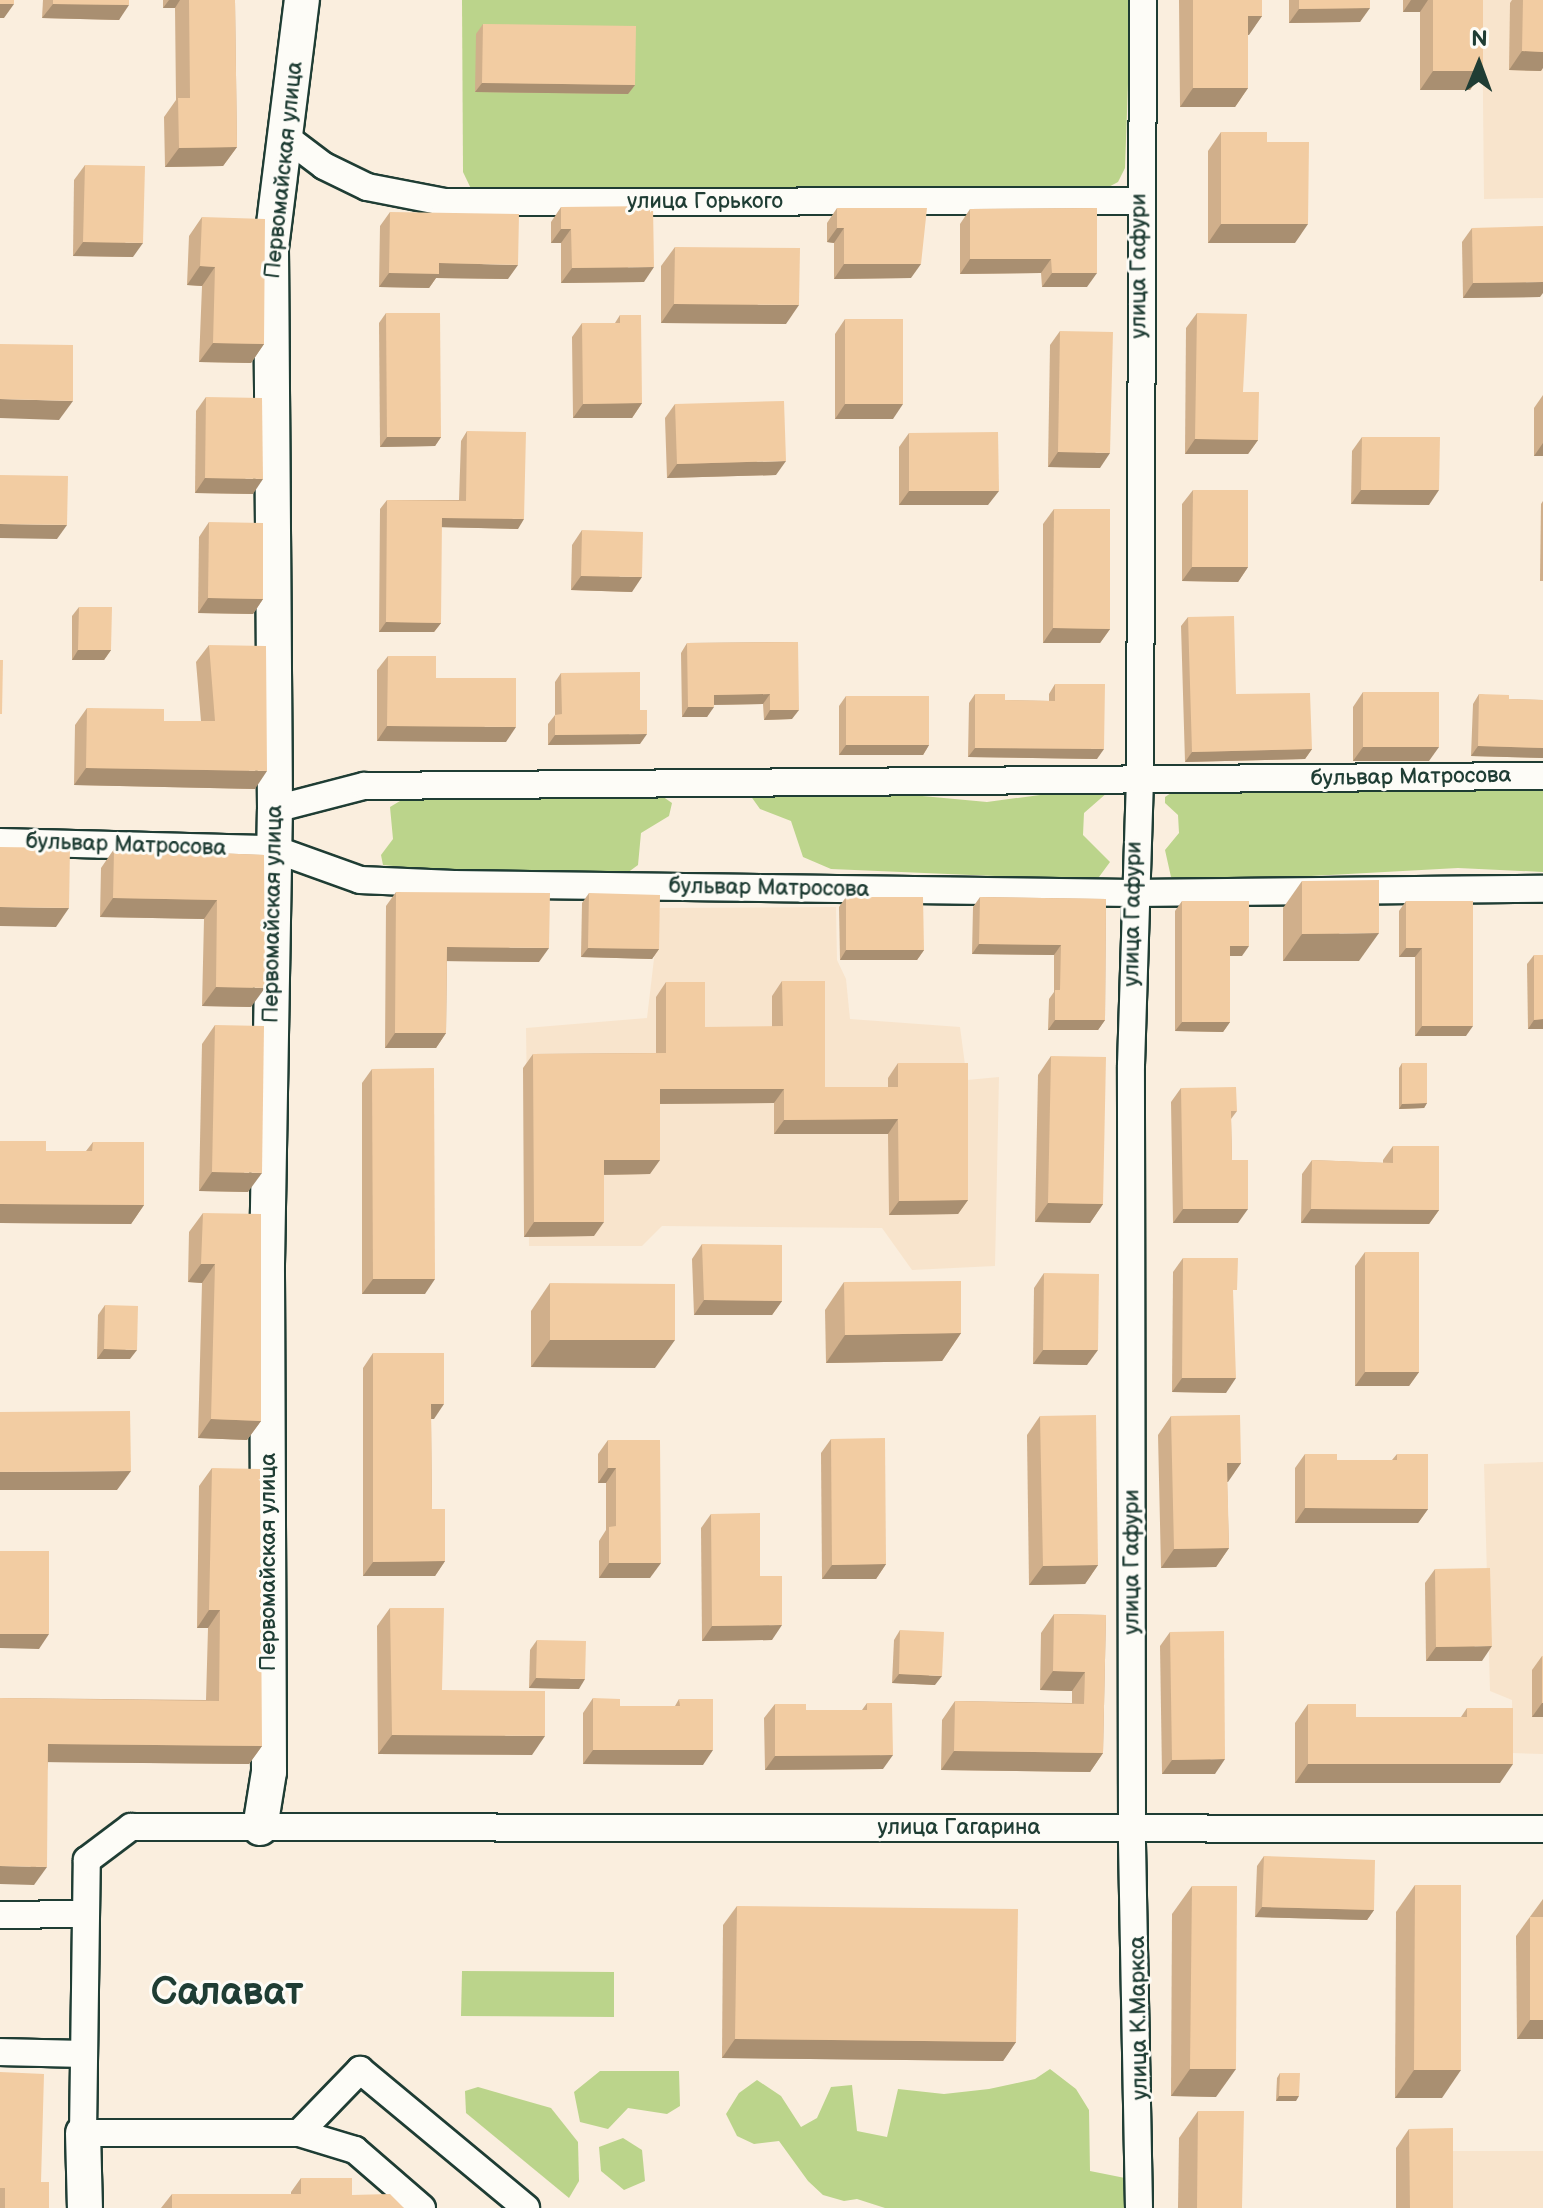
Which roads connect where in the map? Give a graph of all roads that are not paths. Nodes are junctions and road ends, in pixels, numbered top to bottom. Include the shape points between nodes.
1 (302, 0) edge
2 (1143, 0) edge
3 (287, 138) junction
4 (1139, 201) junction
5 (1543, 776) edge
6 (1140, 779) junction
7 (275, 809) junction
8 (0, 842) edge
9 (274, 849) junction
10 (1543, 889) edge
11 (1133, 893) junction
12 (260, 1828) junction
13 (1132, 1828) junction
14 (1543, 1829) edge
15 (85, 1914) junction
16 (0, 1915) edge
17 (0, 2052) edge
18 (83, 2054) junction
19 (83, 2133) junction
20 (299, 2133) junction
21 (85, 2208) edge
22 (422, 2208) edge
23 (526, 2208) edge
24 (1139, 2208) edge

1 - 3 street, Первомайская улица
2 - 4 street, улица Гафури
3 - 4 street, улица Горького via 324,166 367,187 444,202
3 - 7 street, Первомайская улица via 271,248
4 - 6 street, улица Гафури
5 - 6 street, бульвар Матросова
6 - 7 street, бульвар Матросова via 364,786
6 - 11 street, улица Гафури
7 - 9 street, Первомайская улица
8 - 9 street, бульвар Матросова
9 - 11 street, бульвар Матросова via 360,880
9 - 12 street, Первомайская улица via 267,1264 269,1772
10 - 11 street, бульвар Матросова
11 - 13 street, улица Гафури
12 - 13 street, улица Гагарина
12 - 15 street, улица Гагарина via 131,1827 87,1860
13 - 14 street, улица Гагарина
13 - 24 street, улица К.Маркса
15 - 16 street
15 - 18 street
17 - 18 street
18 - 19 street
19 - 20 street
19 - 21 street
20 - 22 street via 355,2150
20 - 23 street via 360,2070

